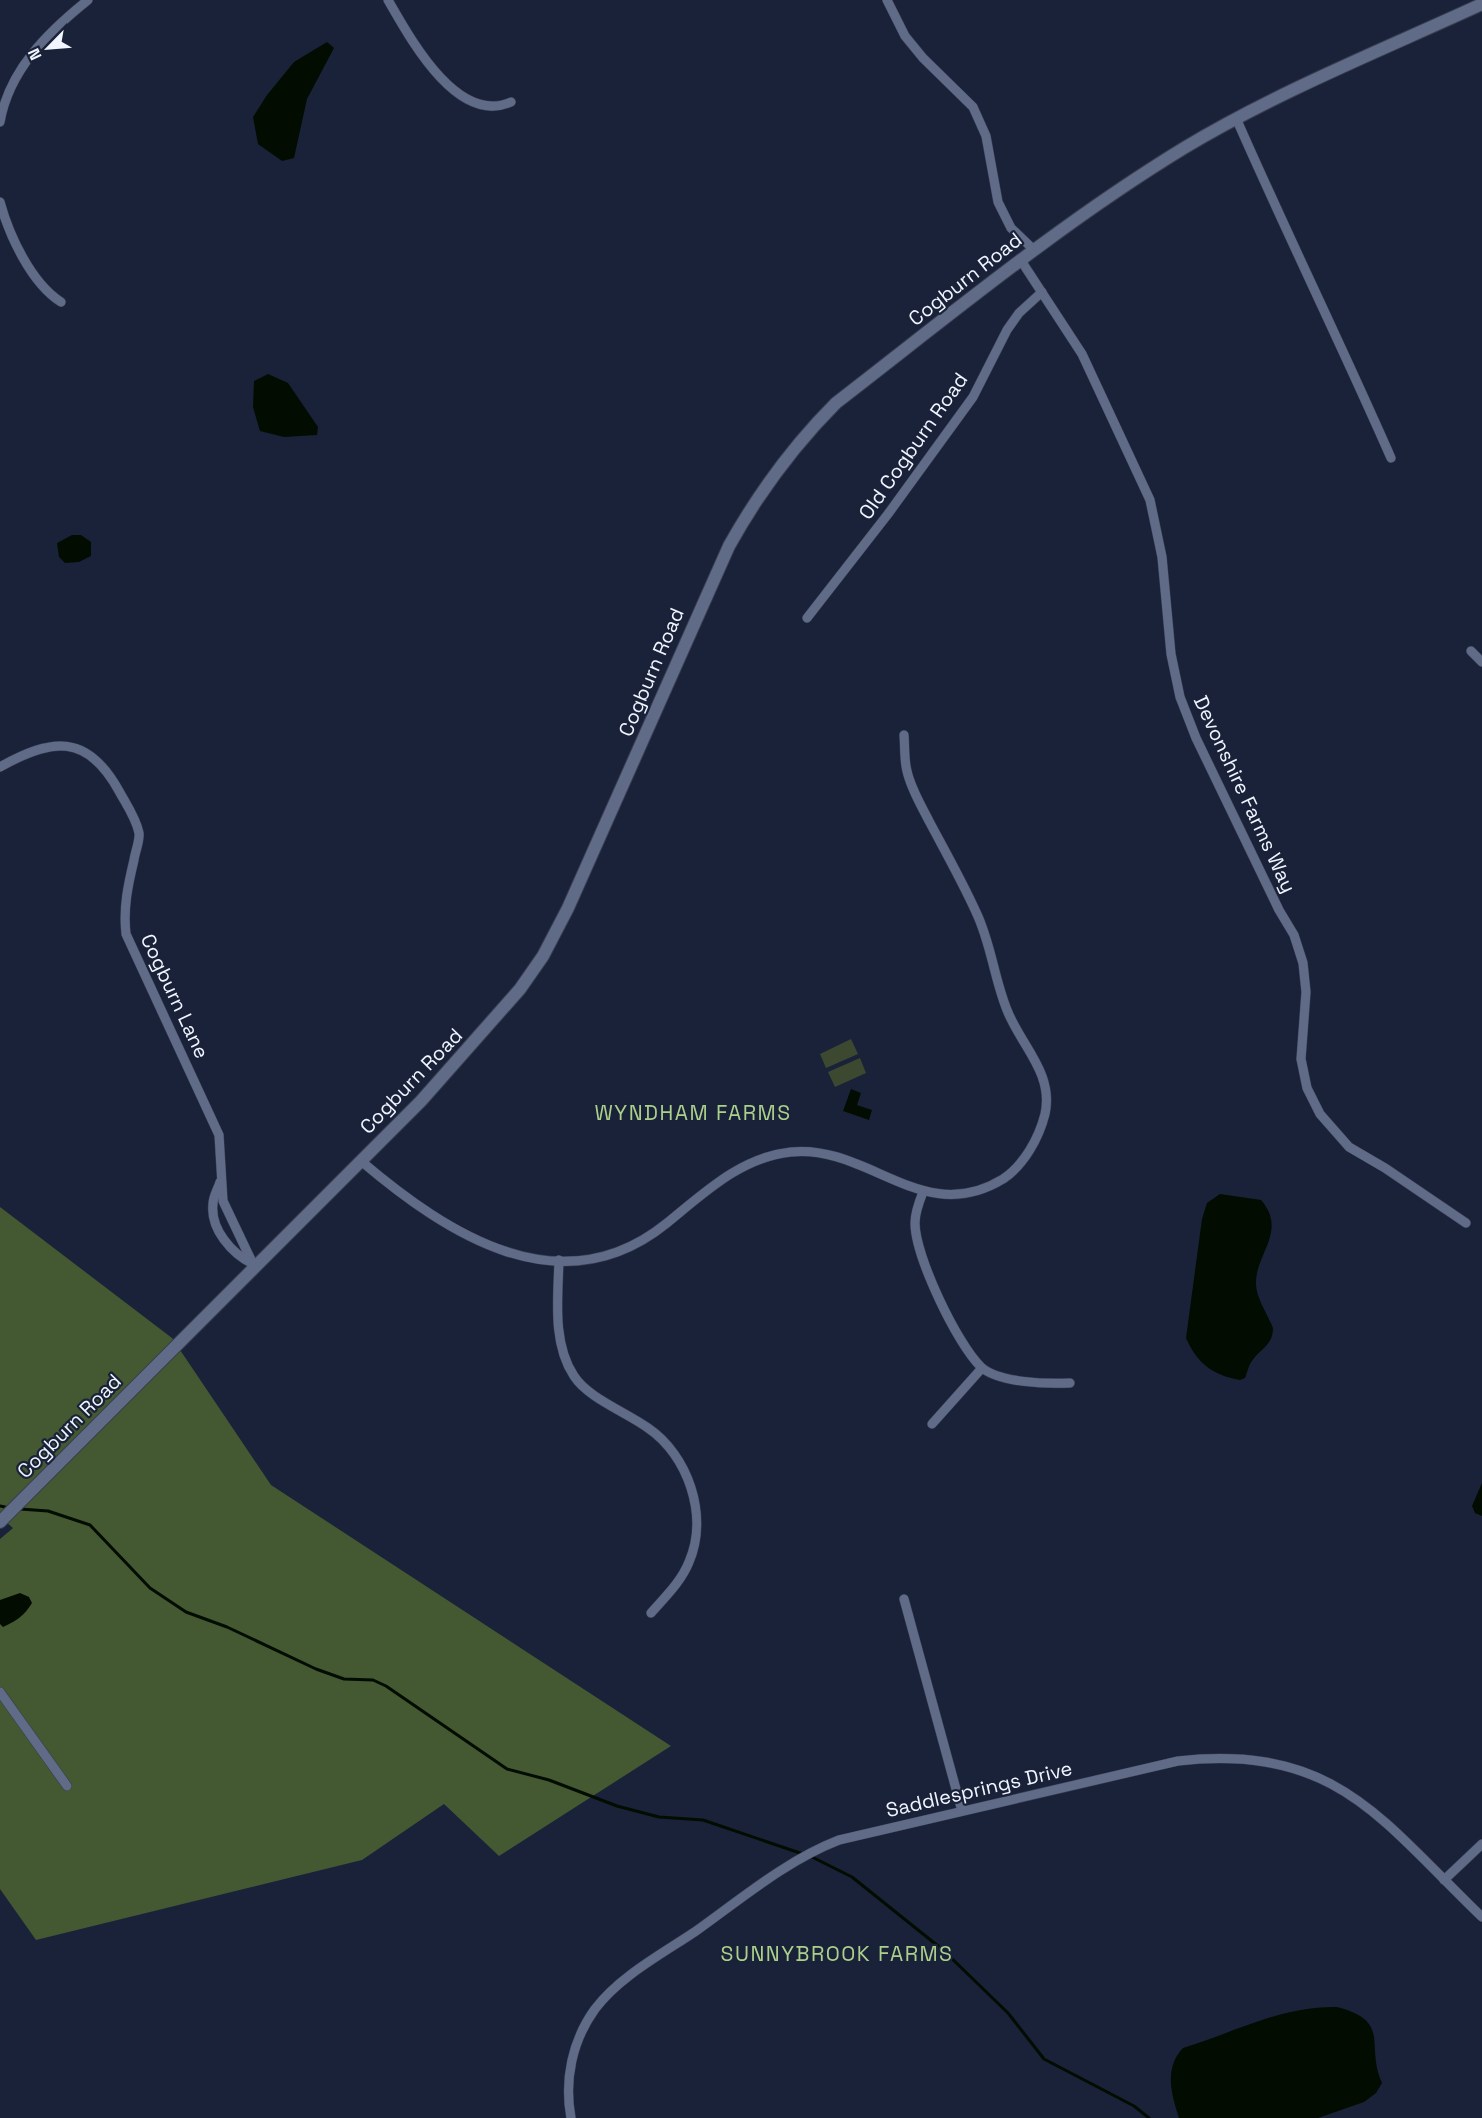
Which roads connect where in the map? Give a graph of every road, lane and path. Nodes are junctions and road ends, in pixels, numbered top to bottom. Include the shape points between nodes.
1 (88, 0) edge
2 (388, 0) edge
3 (887, 0) edge
4 (1482, 4) edge
5 (0, 85) edge
6 (10, 89) junction
7 (511, 102) dead end
8 (1236, 118) junction
9 (0, 122) edge
10 (0, 201) edge
11 (1033, 249) junction
12 (1020, 259) junction
13 (1042, 292) junction
14 (61, 302) dead end
15 (1391, 458) dead end
16 (807, 618) dead end
17 (1471, 651) dead end
18 (1482, 662) edge
19 (904, 735) dead end
20 (0, 766) edge
21 (361, 1161) junction
22 (923, 1192) junction
23 (1466, 1223) dead end
24 (559, 1260) junction
25 (255, 1265) junction
26 (982, 1368) junction
27 (1070, 1383) dead end
28 (932, 1424) dead end
29 (0, 1522) edge
30 (904, 1599) dead end
31 (651, 1613) dead end
32 (0, 1692) edge
33 (67, 1786) dead end
34 (962, 1811) junction
35 (1482, 1844) edge
36 (1444, 1880) junction
37 (1482, 1917) edge
38 (571, 2118) edge

1 - 6 street via 48,35 26,61
2 - 7 street via 414,46 442,79 484,107 498,108
3 - 11 street via 905,36 973,107 986,136 998,202 1011,228
4 - 8 street, Cogburn Road
5 - 6 street
6 - 9 street
8 - 11 street, Cogburn Road
8 - 15 street
10 - 14 street via 23,256 48,291
11 - 12 street, Cogburn Road
12 - 13 street, Devonshire Farms Way
12 - 21 street, Cogburn Road via 836,403 782,465 729,546 543,956 495,1020
13 - 16 street, Old Cogburn Road via 1019,313 973,397
13 - 23 street, Devonshire Farms Way via 1082,354 1150,500 1162,557 1171,654 1180,697 1196,738 1294,935 1303,963 1306,992 1301,1059 1313,1101 1328,1126 1348,1147
17 - 18 street
19 - 22 street via 907,770 915,793 977,913 1006,1009 1047,1085 1040,1128 1027,1154 1007,1176 967,1194
20 - 25 street, Cogburn Lane via 45,746 67,746 92,755 108,770 135,820 139,835 127,891 126,933 219,1135 220,1179 213,1202 216,1221 230,1248
21 - 24 street via 407,1200 456,1231 510,1252
21 - 25 street, Cogburn Road
22 - 24 street via 834,1155 806,1151 777,1154 736,1170 630,1248 603,1258
22 - 26 street via 915,1222 920,1249 955,1330
24 - 31 street via 558,1322 567,1364 574,1377 596,1397 658,1434 682,1468 694,1498 697,1528 690,1560 681,1579
25 - 29 street, Cogburn Road
26 - 27 street via 1017,1381
26 - 28 street
30 - 34 street
32 - 33 street
34 - 36 street, Saddlesprings Drive via 1178,1761 1253,1759 1302,1770 1351,1794 1384,1819
34 - 38 street, Saddlesprings Drive via 818,1848 627,1979 596,2009 574,2051 568,2091
35 - 36 street
36 - 37 street, Saddlesprings Drive

